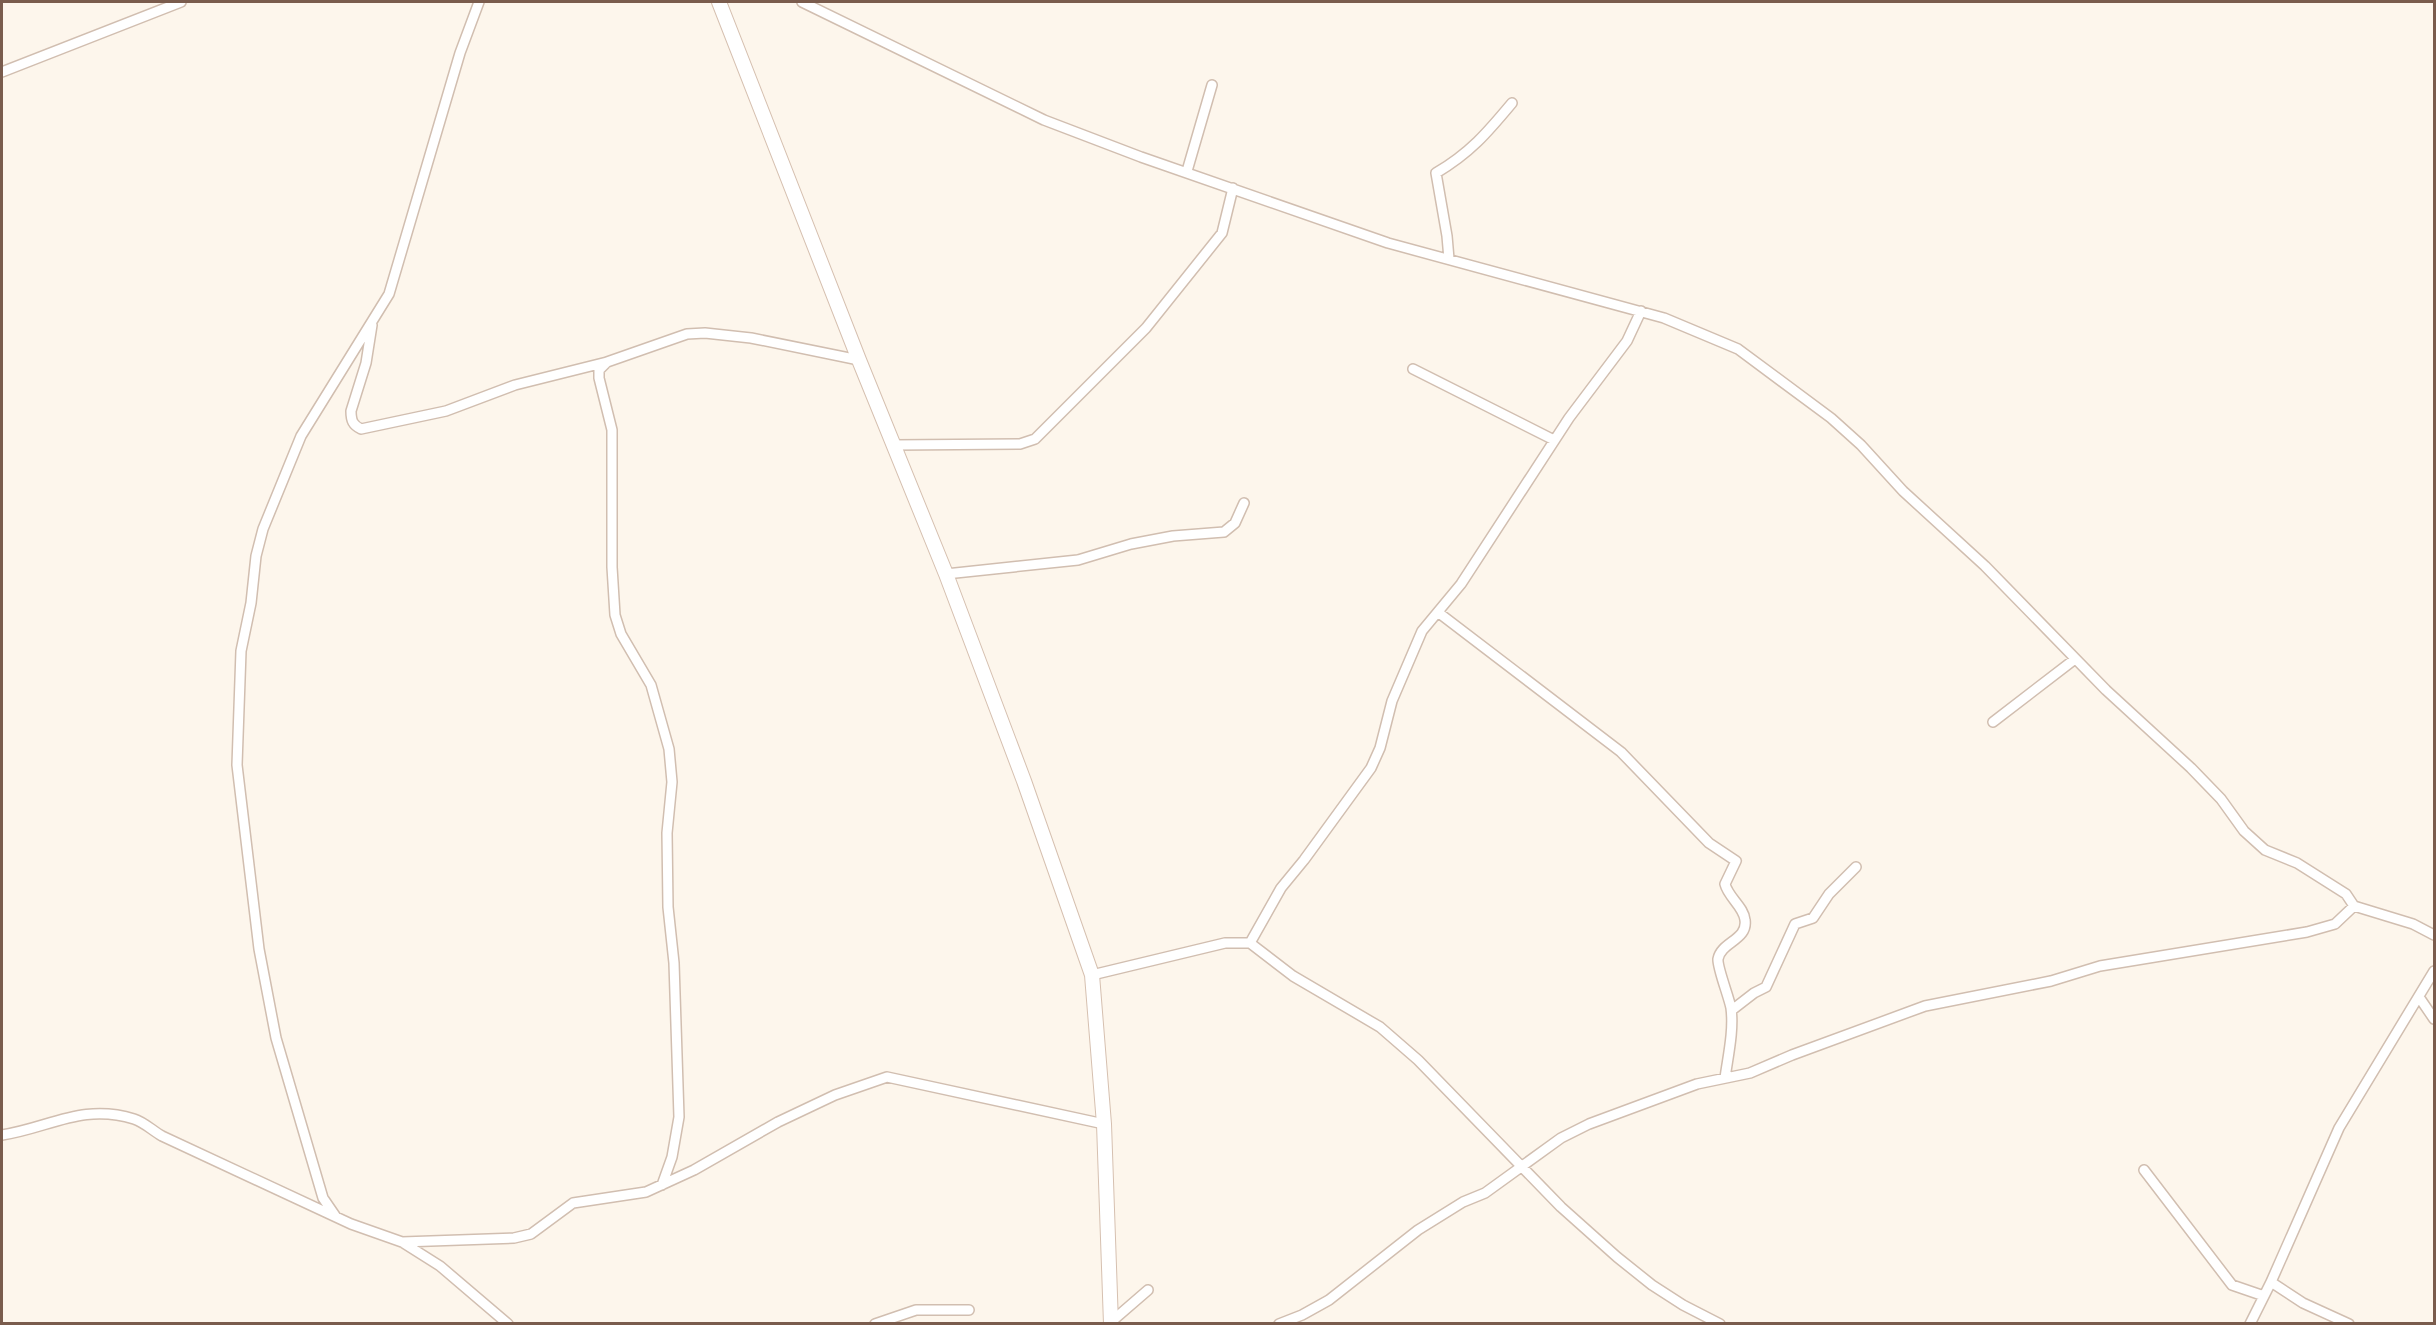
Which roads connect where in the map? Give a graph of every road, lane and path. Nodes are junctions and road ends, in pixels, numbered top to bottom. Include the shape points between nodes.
1 (181, 2) edge
2 (479, 2) edge
3 (719, 2) edge
4 (802, 2) edge
5 (2, 72) edge
6 (1212, 86) dead end
7 (1512, 103) dead end
8 (1187, 171) junction
9 (1233, 188) junction
10 (1449, 259) junction
11 (1641, 311) junction
12 (373, 322) junction
13 (859, 360) junction
14 (607, 362) junction
15 (1413, 369) dead end
16 (1554, 440) junction
17 (895, 445) junction
18 (1244, 503) dead end
19 (946, 574) junction
20 (1439, 613) junction
21 (2075, 659) junction
22 (1993, 722) dead end
23 (1856, 867) dead end
24 (2354, 906) junction
25 (2434, 935) edge
26 (1251, 943) junction
27 (2434, 971) edge
28 (1092, 975) junction
29 (2419, 997) junction
30 (1732, 1010) junction
31 (2434, 1019) edge
32 (1725, 1077) junction
33 (1104, 1124) junction
34 (2, 1135) edge
35 (1521, 1166) junction
36 (2144, 1170) dead end
37 (662, 1185) junction
38 (336, 1217) junction
39 (402, 1242) junction
40 (2271, 1282) junction
41 (1148, 1290) dead end
42 (2264, 1296) junction
43 (969, 1310) dead end
44 (1112, 1322) edge
45 (508, 1323) edge
46 (875, 1323) edge
47 (1279, 1323) edge
48 (1720, 1323) edge
49 (2250, 1323) edge
50 (2349, 1323) edge

1 - 5 street
2 - 12 street via 460,53 389,294
3 - 13 street
4 - 8 street via 1044,120
6 - 8 street
7 - 10 street via 1463,157 1436,173
8 - 9 street
9 - 10 street via 1388,243
9 - 17 street via 1222,233 1146,328 1035,440 1020,444
10 - 11 street
11 - 16 street via 1627,341
11 - 21 street via 1738,349 1831,418
12 - 14 street via 366,363 351,411 351,419 361,429 446,411 515,385
12 - 38 street via 301,436 263,529 241,651 238,709 237,765 258,949 282,1059 323,1198
13 - 14 street via 752,338 705,333 687,334
13 - 17 street
14 - 37 street via 599,370 599,378 612,430 615,615 621,634 651,685 669,749 672,782 667,833 668,907 680,1117
15 - 16 street
16 - 20 street
17 - 19 street
18 - 19 street via 1235,523 1224,532 1131,544 1078,560
19 - 28 street
20 - 26 street via 1422,631 1403,672 1371,768 1281,888
20 - 30 street via 1621,752 1709,843 1736,861 1725,884 1746,917 1746,926 1721,951 1718,964
21 - 22 street
21 - 24 street via 2213,791 2244,831 2265,850 2297,862 2346,894
23 - 30 street via 1829,894 1813,918 1795,924 1766,987
24 - 25 street via 2413,924
24 - 32 street via 2335,924 2307,932 2100,966 2051,981 1925,1006 1750,1073
26 - 28 street via 1225,943
26 - 35 street via 1293,976 1380,1027 1418,1060
27 - 29 street
28 - 33 street
29 - 31 street
29 - 40 street via 2339,1128
30 - 32 street
32 - 35 street via 1589,1124
33 - 37 street via 887,1077 835,1095 778,1122
33 - 44 street
34 - 38 street via 68,1116 108,1114 136,1120 162,1136
35 - 47 street via 1485,1193 1418,1230 1329,1300
35 - 48 street via 1561,1207 1652,1286
36 - 42 street via 2232,1285
37 - 39 street via 646,1192 573,1203 531,1234 514,1238
38 - 39 street
39 - 45 street via 440,1266
40 - 42 street
40 - 50 street via 2303,1303
41 - 44 street
42 - 49 street
43 - 46 street via 916,1310

